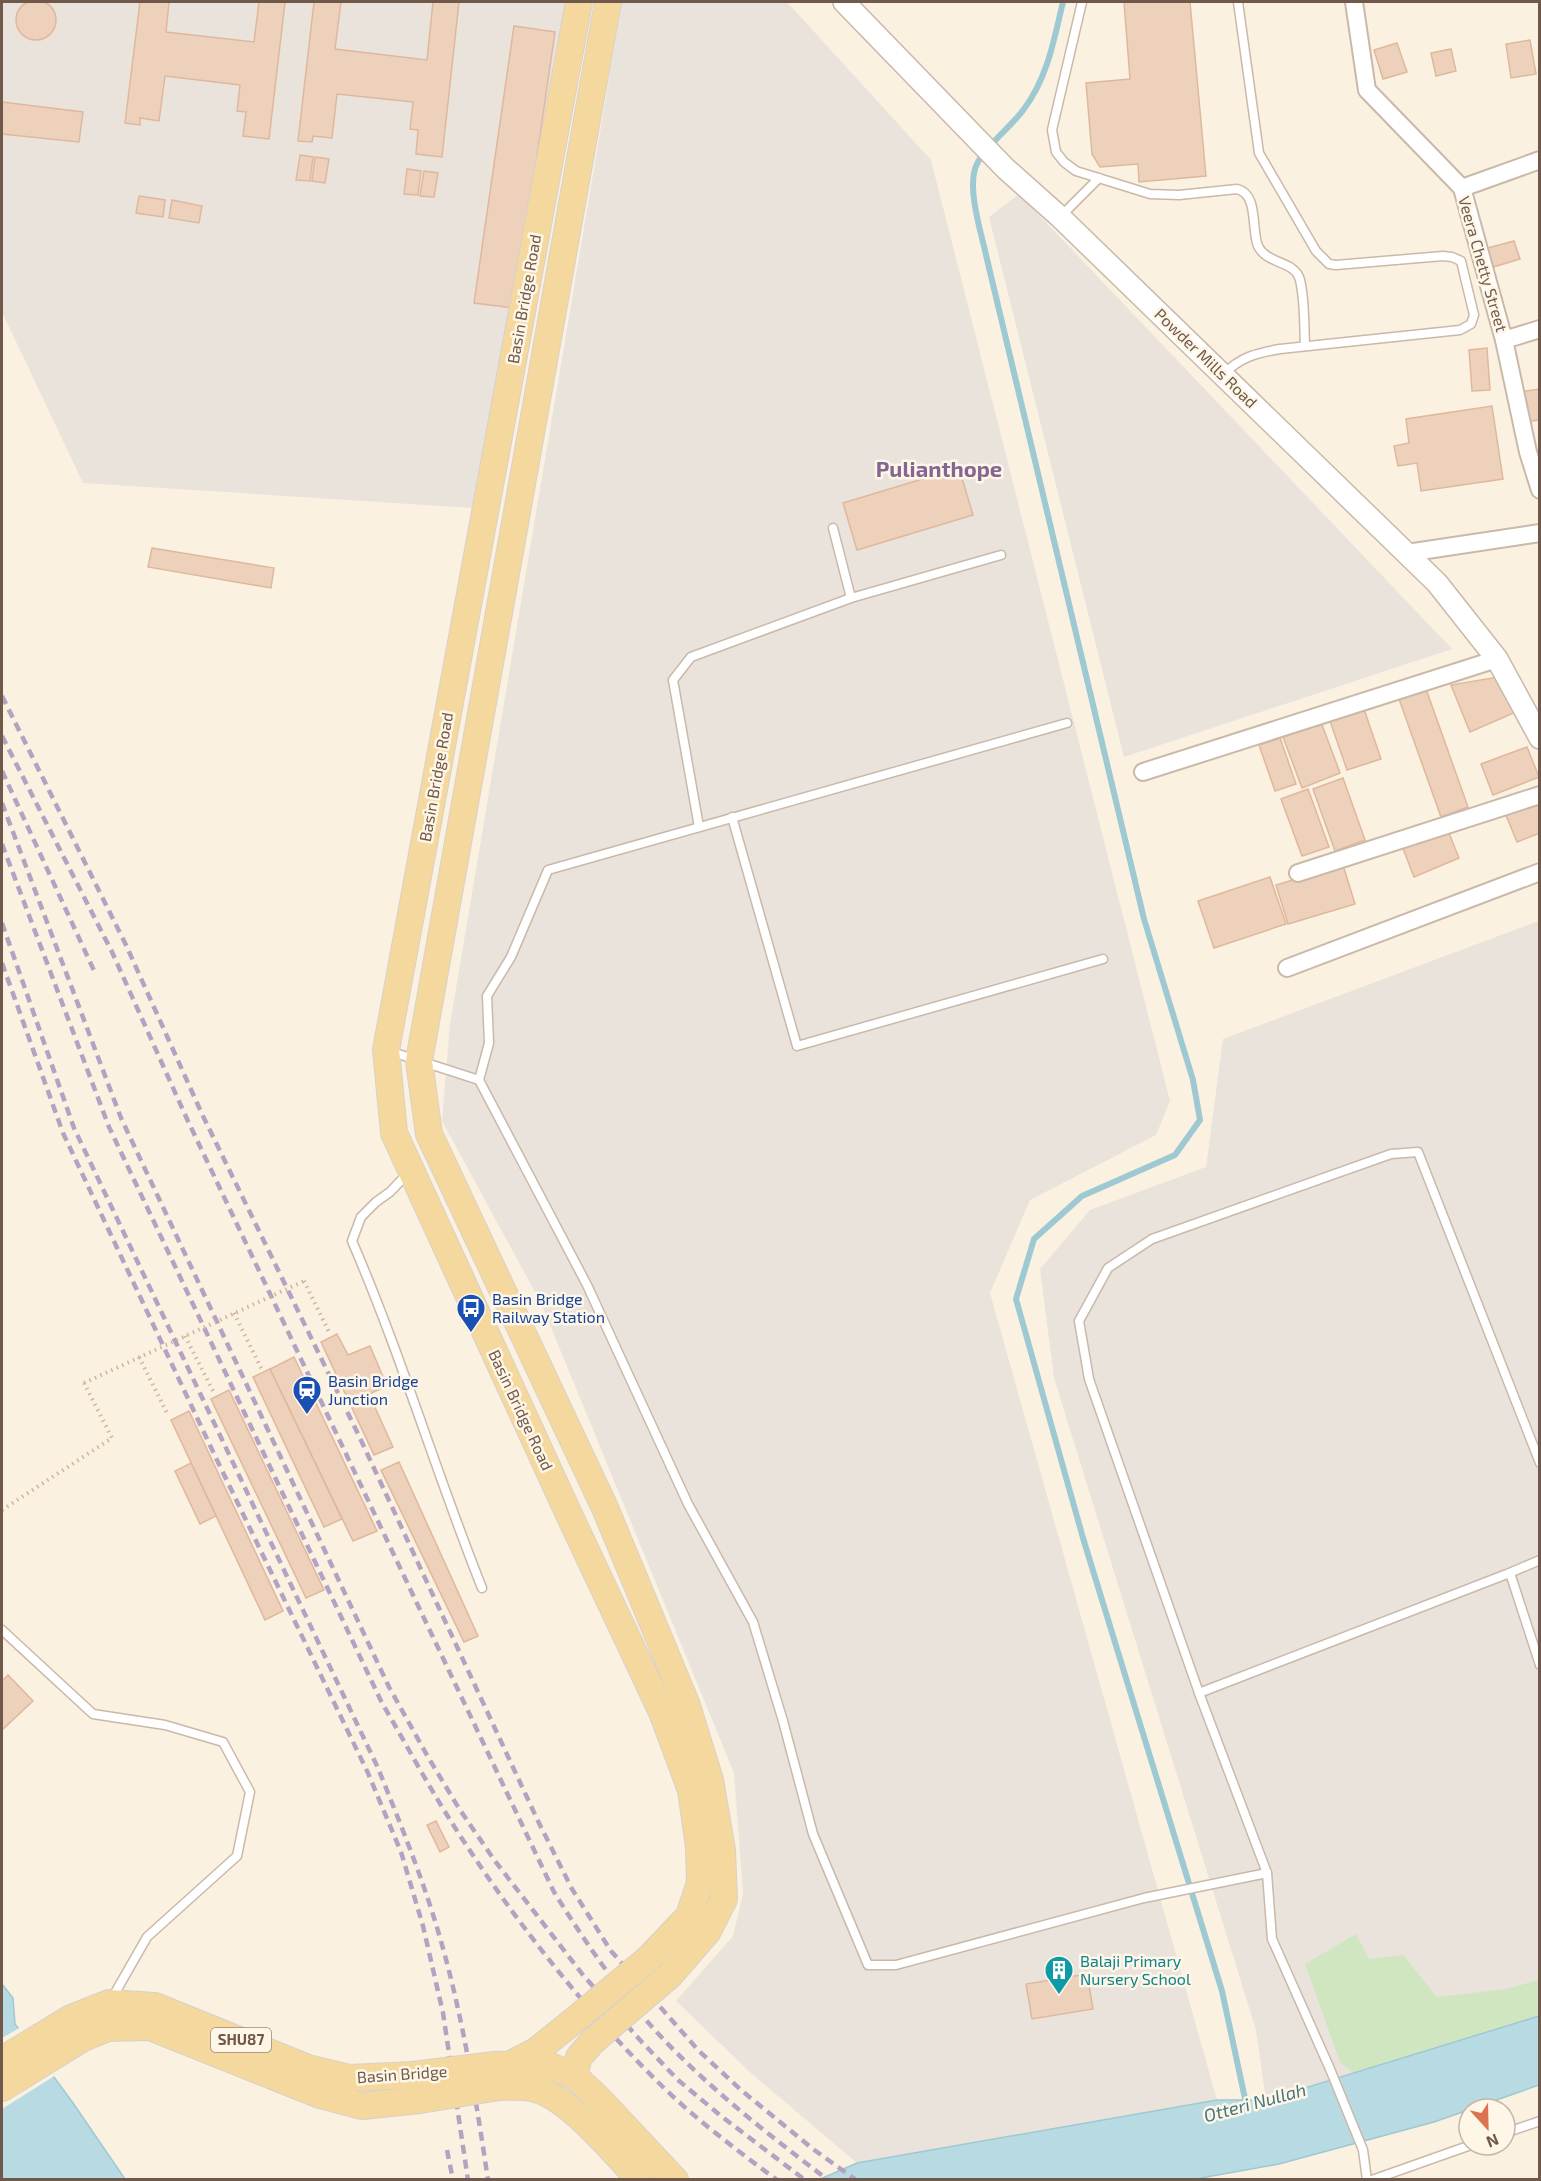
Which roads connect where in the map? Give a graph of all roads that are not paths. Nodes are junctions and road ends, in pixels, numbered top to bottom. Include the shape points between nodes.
1 (579, 2) edge
2 (608, 2) edge
3 (844, 2) edge
4 (1082, 2) edge
5 (1238, 2) edge
6 (1354, 2) edge
7 (1539, 160) edge
8 (1100, 178) junction
9 (1462, 188) junction
10 (1060, 217) junction
11 (1539, 329) edge
12 (1504, 340) junction
13 (1305, 346) junction
14 (1223, 375) junction
15 (1539, 490) edge
16 (833, 528) dead end
17 (1539, 533) edge
18 (1407, 553) junction
19 (1001, 555) dead end
20 (851, 598) junction
21 (1497, 659) junction
22 (1067, 723) dead end
23 (1539, 738) edge
24 (1143, 772) dead end
25 (1539, 795) edge
26 (732, 817) junction
27 (699, 827) junction
28 (1539, 872) edge
29 (1298, 873) dead end
30 (1103, 959) dead end
31 (1287, 968) dead end
32 (386, 1050) junction
33 (419, 1060) junction
34 (479, 1080) junction
35 (411, 1169) junction
36 (1539, 1463) edge
37 (1539, 1560) edge
38 (1510, 1573) junction
39 (482, 1588) dead end
40 (2, 1630) edge
41 (1539, 1665) edge
42 (1199, 1693) junction
43 (1267, 1873) junction
44 (109, 2003) junction
45 (77, 2028) junction
46 (2, 2060) edge
47 (503, 2071) junction
48 (574, 2076) junction
49 (2, 2088) edge
50 (1539, 2121) edge
51 (1517, 2129) edge
52 (1457, 2150) edge
53 (640, 2180) edge
54 (675, 2180) edge
55 (1367, 2180) edge
56 (1372, 2180) edge

1 - 32 main road, Basin Bridge Road
2 - 33 main road, Basin Bridge Road
3 - 10 street, Powder Mills Road via 1006,169
4 - 8 lane via 1053,117 1053,141 1064,162 1076,171
5 - 13 lane via 1259,153 1316,250 1329,264 1336,265 1458,258 1474,315 1471,324 1460,330
6 - 9 street, Veera Chetty Street via 1367,90
7 - 9 street
8 - 10 lane
8 - 13 lane via 1160,195 1244,190 1249,196 1262,252 1298,274
9 - 12 street, Veera Chetty Street
10 - 14 street, Powder Mills Road
11 - 12 street
12 - 15 street, Veera Chetty Street
13 - 14 lane via 1244,357
14 - 18 street, Powder Mills Road
16 - 20 lane
17 - 18 street
18 - 21 street, Powder Mills Road via 1437,583
19 - 20 lane
20 - 27 lane via 691,657 673,680
21 - 23 street, Powder Mills Road
21 - 24 street
22 - 26 lane
25 - 29 street
26 - 27 lane
26 - 30 lane via 797,1046
27 - 34 lane via 548,870 510,957 487,996 489,1043
28 - 31 street
32 - 33 lane
32 - 35 main road, Basin Bridge Road via 394,1133
33 - 34 lane
33 - 48 main road, Basin Bridge Road, bridge via 429,1134 605,1508 686,1703 710,1780 722,1850 723,1899 708,1931 670,1975 593,2041 579,2057
34 - 43 lane via 587,1285 688,1504 753,1622 813,1834 868,1965 896,1965 1167,1893
35 - 39 lane via 361,1217 352,1241 378,1299
35 - 47 main road, Basin Bridge Road, bridge via 662,1713 691,1790 699,1847 700,1883 689,1916 649,1958 536,2051
36 - 42 lane via 1418,1152 1391,1154 1152,1239 1108,1268 1078,1321 1089,1379
37 - 38 lane
38 - 41 lane
38 - 42 lane
40 - 44 lane via 93,1714 165,1725 223,1742 250,1792 237,1856 147,1937
42 - 43 lane
43 - 55 lane via 1272,1939 1364,2150
44 - 45 main road, Basin Bridge / SHU87
44 - 47 main road, Basin Bridge / SHU87, bridge via 155,2006 308,2068 350,2078
45 - 46 main road, Basin Bridge / SHU87
45 - 47 main road, Basin Bridge / SHU87, bridge via 150,2026 320,2095 362,2106 420,2100
45 - 49 main road, Basin Bridge / SHU87
47 - 48 main road, Basin Bridge / SHU87 via 553,2067
47 - 53 main road, Basin Bridge / SHU87 via 566,2104
48 - 54 main road, Basin Bridge / SHU87
50 - 51 lane
52 - 56 lane

